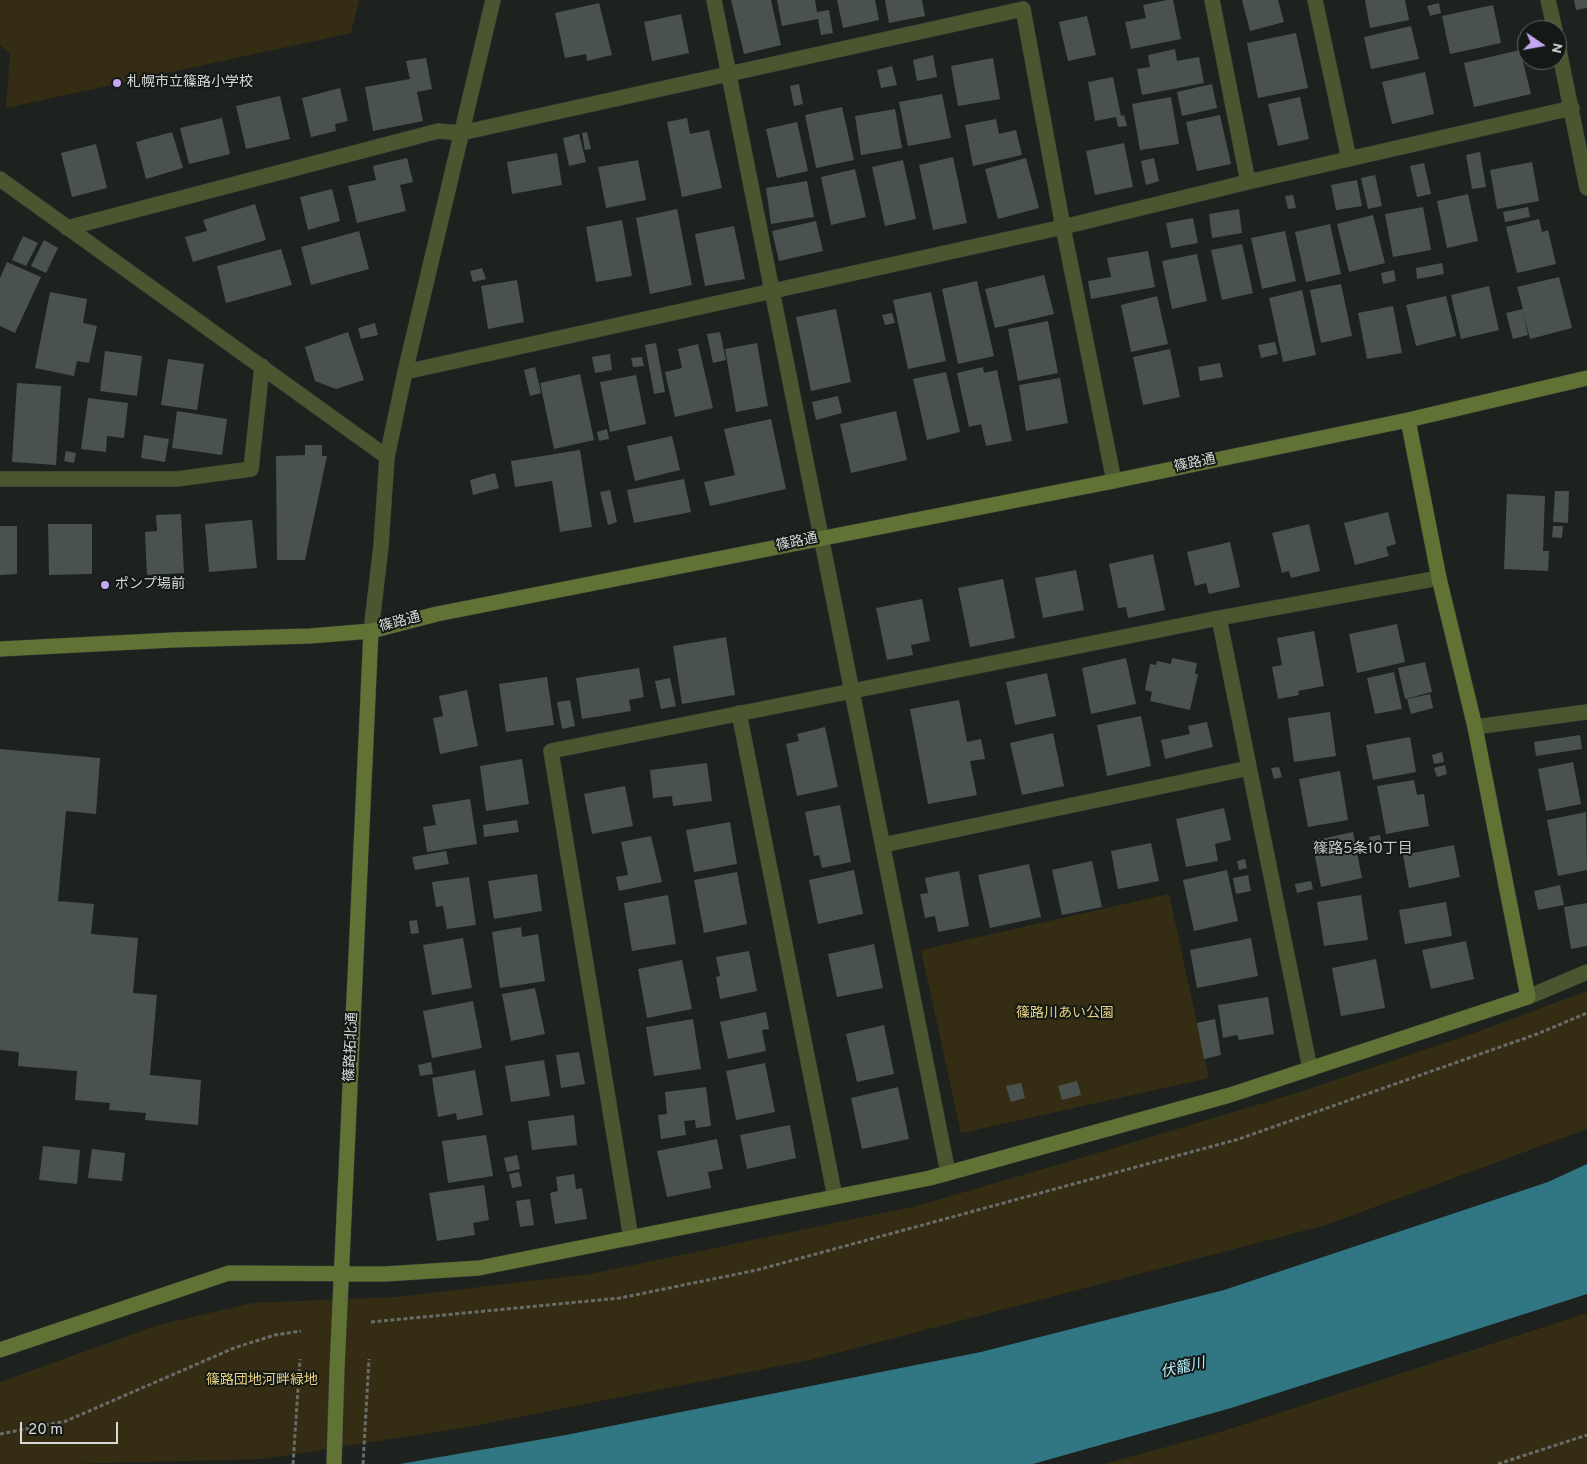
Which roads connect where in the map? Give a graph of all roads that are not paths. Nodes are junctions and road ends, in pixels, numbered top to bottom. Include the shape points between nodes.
1 (492, 0) edge
2 (714, 0) edge
3 (1212, 0) edge
4 (1315, 0) edge
5 (1548, 0) edge
6 (1022, 4) edge
7 (1553, 20) edge
8 (1564, 70) edge
9 (728, 73) junction
10 (1572, 108) junction
11 (461, 133) junction
12 (1349, 159) junction
13 (0, 179) edge
14 (1248, 182) junction
15 (1587, 188) edge
16 (1063, 227) junction
17 (68, 228) junction
18 (772, 290) junction
19 (262, 366) junction
20 (405, 372) junction
21 (1587, 378) edge
22 (1408, 420) junction
23 (387, 457) junction
24 (0, 479) edge
25 (1114, 481) junction
26 (820, 538) junction
27 (1439, 578) junction
28 (1219, 618) junction
29 (371, 631) junction
30 (0, 649) edge
31 (853, 691) junction
32 (1587, 712) edge
33 (739, 713) junction
34 (1475, 727) junction
35 (1249, 768) junction
36 (884, 845) junction
37 (1587, 972) edge
38 (1528, 997) junction
39 (1310, 1068) junction
40 (948, 1173) junction
41 (836, 1196) junction
42 (630, 1238) junction
43 (341, 1274) junction
44 (0, 1350) edge
45 (334, 1464) edge

1 - 11 street
2 - 9 street
3 - 14 street
4 - 12 street
5 - 7 street
6 - 9 street
6 - 16 street
8 - 10 street
9 - 11 street
9 - 18 street
10 - 12 street
10 - 15 street
11 - 17 street via 438,131
11 - 20 street
12 - 14 street
13 - 17 street
14 - 16 street
16 - 18 street
16 - 25 street
17 - 19 street
18 - 20 street
18 - 26 street
19 - 23 street
19 - 24 street via 251,469 177,479
20 - 23 street
21 - 22 street, 篠路通
22 - 25 street, 篠路通
22 - 27 street
23 - 29 street
25 - 26 street, 篠路通
26 - 29 street, 篠路通 via 437,614
26 - 31 street
27 - 28 street
27 - 34 street
28 - 31 street
28 - 35 street
29 - 30 street, 篠路通
29 - 43 street, 篠路拓北通
31 - 33 street
31 - 36 street
32 - 34 street
33 - 41 street
33 - 42 street via 551,751
34 - 38 street
35 - 36 street
35 - 39 street
36 - 40 street
37 - 38 street
38 - 39 street
39 - 40 street via 1230,1095
40 - 41 street
41 - 42 street
42 - 43 street via 479,1268
43 - 44 street via 229,1273
43 - 45 street, 篠路拓北通

